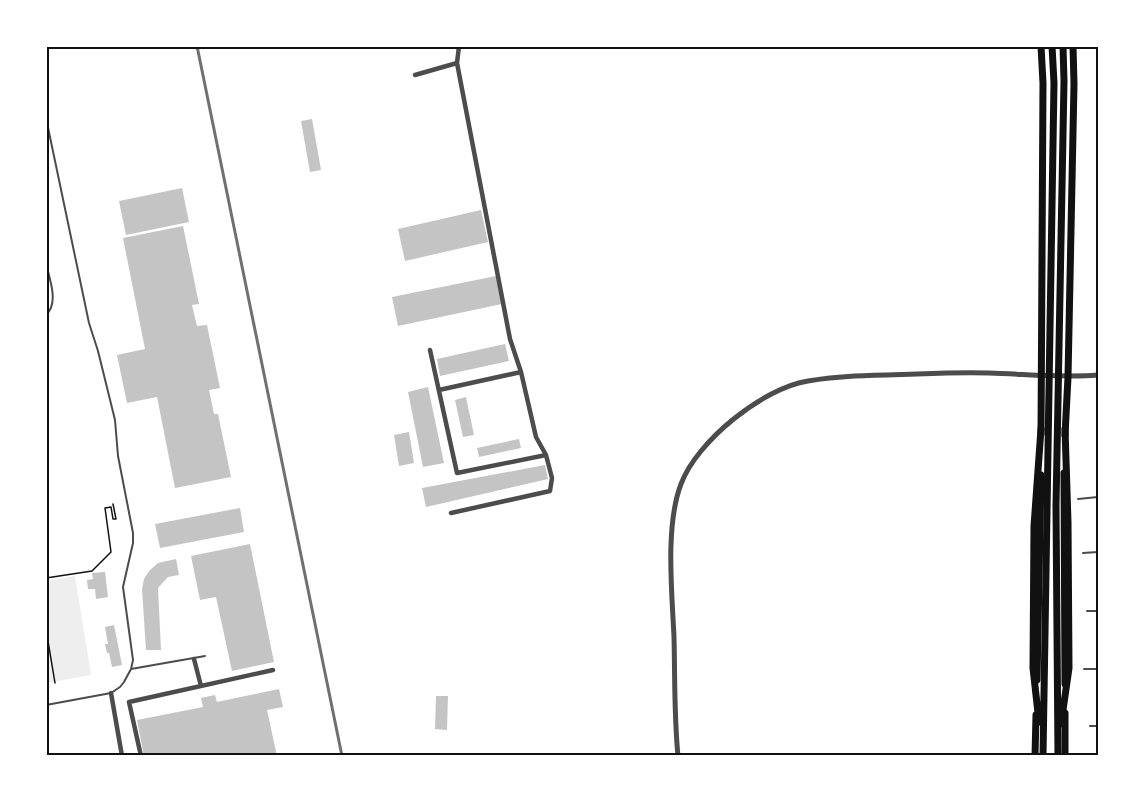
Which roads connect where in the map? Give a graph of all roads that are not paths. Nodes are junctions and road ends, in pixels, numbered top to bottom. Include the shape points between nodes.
1 (459, 46) edge
2 (1041, 46) edge
3 (1052, 46) edge
4 (1063, 46) edge
5 (1072, 46) edge
6 (457, 63) junction
7 (415, 75) dead end
8 (46, 118) edge
9 (46, 264) edge
10 (46, 315) edge
11 (430, 350) dead end
12 (521, 372) junction
13 (1040, 375) junction
14 (1098, 375) edge
15 (1068, 377) junction
16 (440, 390) junction
17 (1041, 429) junction
18 (1065, 429) junction
19 (546, 455) junction
20 (1098, 497) edge
21 (1078, 499) dead end
22 (451, 513) dead end
23 (1098, 552) edge
24 (1083, 553) dead end
25 (1098, 610) edge
26 (1087, 611) dead end
27 (205, 656) dead end
28 (194, 659) junction
29 (131, 669) junction
30 (1084, 669) dead end
31 (1098, 669) edge
32 (273, 670) dead end
33 (201, 686) junction
34 (111, 693) junction
35 (46, 705) edge
36 (1090, 726) dead end
37 (1098, 726) edge
38 (1058, 753) edge
39 (1043, 754) edge
40 (122, 756) edge
41 (141, 756) edge
42 (678, 756) edge
43 (1035, 756) edge
44 (1065, 756) edge

1 - 6 street
2 - 13 main road
3 - 39 main road
4 - 38 main road via 1056,507
5 - 15 main road
6 - 7 street
6 - 12 street via 510,339
8 - 29 lane via 89,323 115,420 133,533 123,587
9 - 10 lane via 53,305
11 - 16 street
12 - 16 street
12 - 19 street via 536,437
13 - 15 street
13 - 17 main road
13 - 42 street via 979,372 805,381 739,413 715,434 681,483 672,521
14 - 15 street
15 - 18 main road
16 - 19 street via 457,473
17 - 39 main road via 1034,525 1033,669
17 - 43 main road
18 - 38 main road via 1068,668
18 - 44 main road
19 - 22 street via 552,478 550,491
20 - 21 lane
23 - 24 lane
25 - 26 lane
27 - 28 lane
28 - 29 lane
28 - 33 street
29 - 34 lane via 120,687
30 - 31 lane
32 - 33 street
33 - 41 street via 129,702
34 - 35 lane
34 - 40 street
36 - 37 lane

